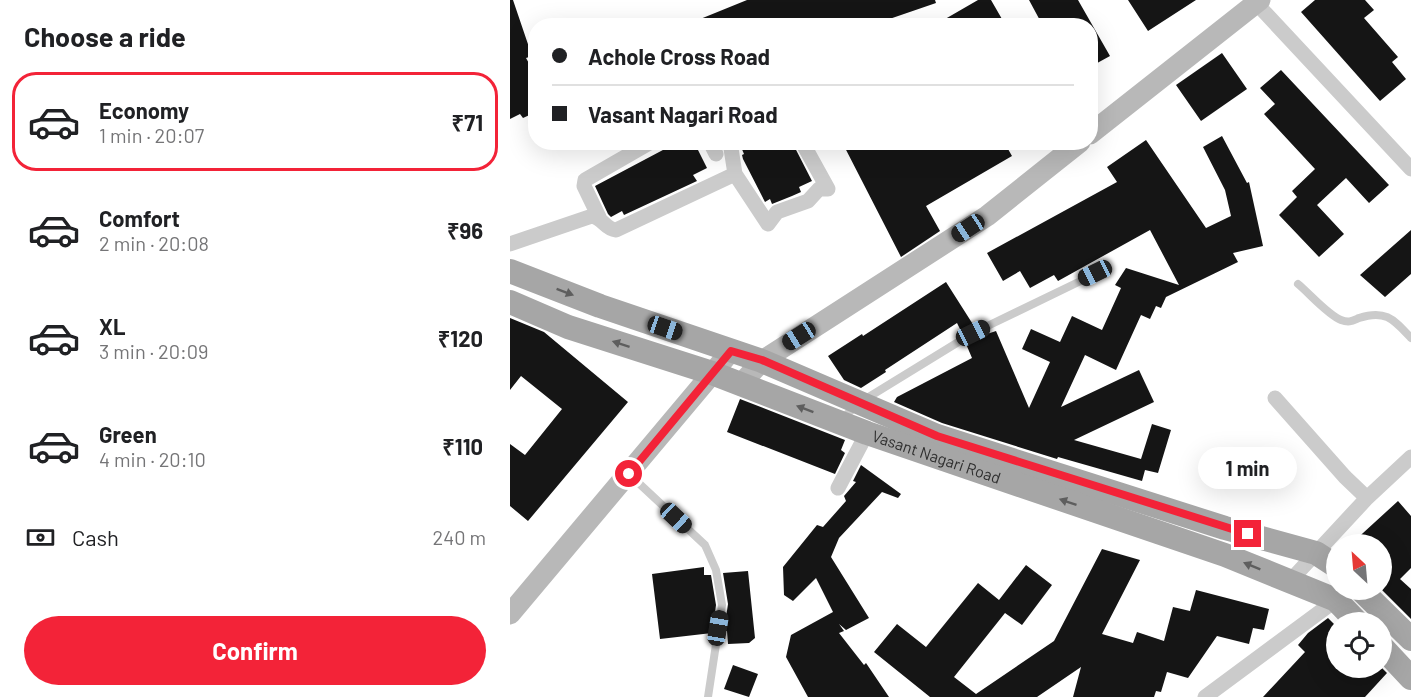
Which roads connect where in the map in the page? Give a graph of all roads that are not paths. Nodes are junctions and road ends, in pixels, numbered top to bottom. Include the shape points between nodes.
1 (1258, 1) edge
2 (1098, 128) edge
3 (637, 150) edge
4 (731, 150) edge
5 (806, 150) edge
6 (1070, 150) edge
7 (1411, 169) edge
8 (735, 174) junction
9 (600, 217) junction
10 (510, 244) edge
11 (510, 272) edge
12 (1095, 273) dead end
13 (1298, 284) dead end
14 (510, 302) edge
15 (1411, 338) edge
16 (731, 351) junction
17 (762, 360) junction
18 (712, 373) junction
19 (740, 385) junction
20 (1275, 398) dead end
21 (859, 403) junction
22 (838, 422) junction
23 (867, 433) junction
24 (1411, 458) edge
25 (629, 474) junction
26 (838, 488) dead end
27 (1367, 498) junction
28 (1316, 553) junction
29 (1326, 560) edge
30 (1290, 581) junction
31 (1326, 596) edge
32 (1336, 600) joint
33 (1371, 600) edge
34 (1347, 612) edge
35 (510, 614) edge
36 (1411, 639) edge
37 (1392, 658) edge
38 (1411, 678) edge
39 (708, 697) edge
40 (1204, 697) edge

1 - 2 street
1 - 7 street
3 - 9 street via 585,180 584,186
4 - 8 street
5 - 8 street via 828,189 819,189 808,201 777,212 768,224
6 - 17 street via 987,216
8 - 9 street via 616,230 609,229
9 - 10 street via 592,216
11 -> 16 main road, Vasant Nagari Road
12 - 21 lane via 973,333
13 - 15 lane via 1339,319 1350,322 1377,315 1392,318
18 -> 14 main road, Vasant Nagari Road via 567,327
16 - 17 main road, Vasant Nagari Road
16 - 18 street
17 - 19 street
17 - 21 main road, Vasant Nagari Road
18 - 19 main road, Vasant Nagari Road
18 - 25 street
22 -> 19 main road, Vasant Nagari Road
20 - 27 street
21 - 22 lane
21 - 28 main road, Vasant Nagari Road via 937,436
22 - 23 main road, Vasant Nagari Road
23 - 26 street
30 -> 23 main road, Vasant Nagari Road via 1225,555
24 - 27 street
25 - 35 street
25 - 39 lane via 705,545 716,570 722,605
27 - 28 street
28 - 29 main road, Vasant Nagari Road
28 - 30 street
30 - 31 main road, Vasant Nagari Road
32 - 34 main road, Vasant Nagari Road
32 - 40 street
33 - 36 main road
37 - 38 main road

